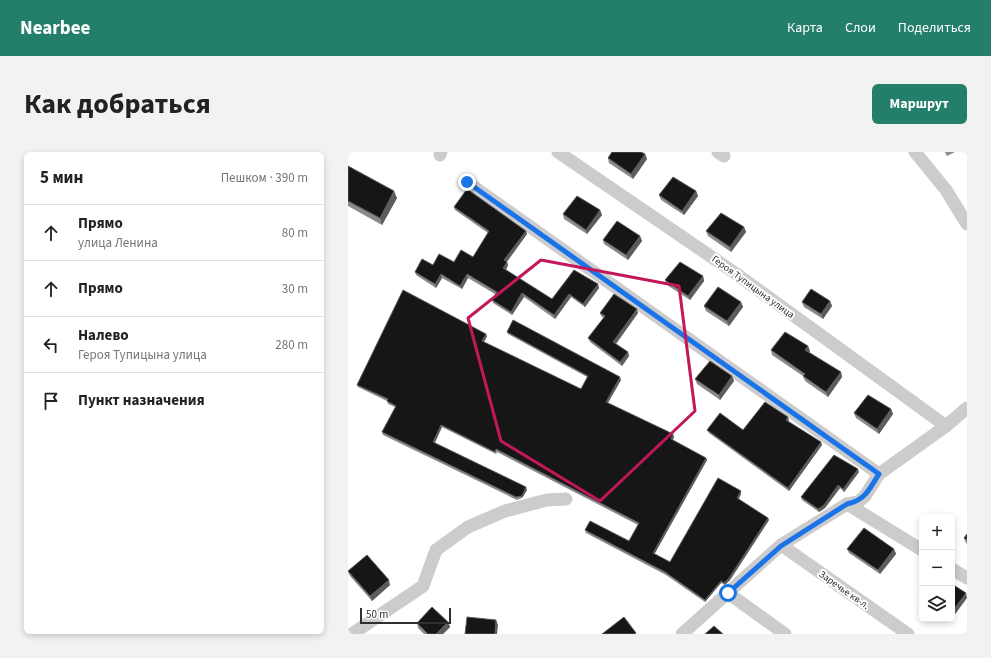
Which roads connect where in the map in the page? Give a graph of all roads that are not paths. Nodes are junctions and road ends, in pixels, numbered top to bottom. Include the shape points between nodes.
1 (558, 152) edge
2 (915, 152) edge
3 (467, 182) dead end
4 (967, 224) edge
5 (967, 408) edge
6 (946, 426) junction
7 (879, 474) junction
8 (566, 499) dead end
9 (847, 504) junction
10 (781, 546) junction
11 (919, 548) edge
12 (955, 571) edge
13 (967, 578) edge
14 (728, 593) junction
15 (352, 634) edge
16 (682, 634) edge
17 (785, 634) edge
18 (908, 634) edge

1 - 6 street, Героя Тупицына улица via 735,273
2 - 4 street via 946,190
3 - 7 street
5 - 6 street
6 - 7 street
7 - 9 street via 865,496 858,502
8 - 15 street via 547,500 505,512 468,528 436,550 423,586
9 - 10 street
9 - 11 street
10 - 14 street
10 - 18 street, Заречье кв-л.
12 - 13 street
14 - 16 street
14 - 17 street

